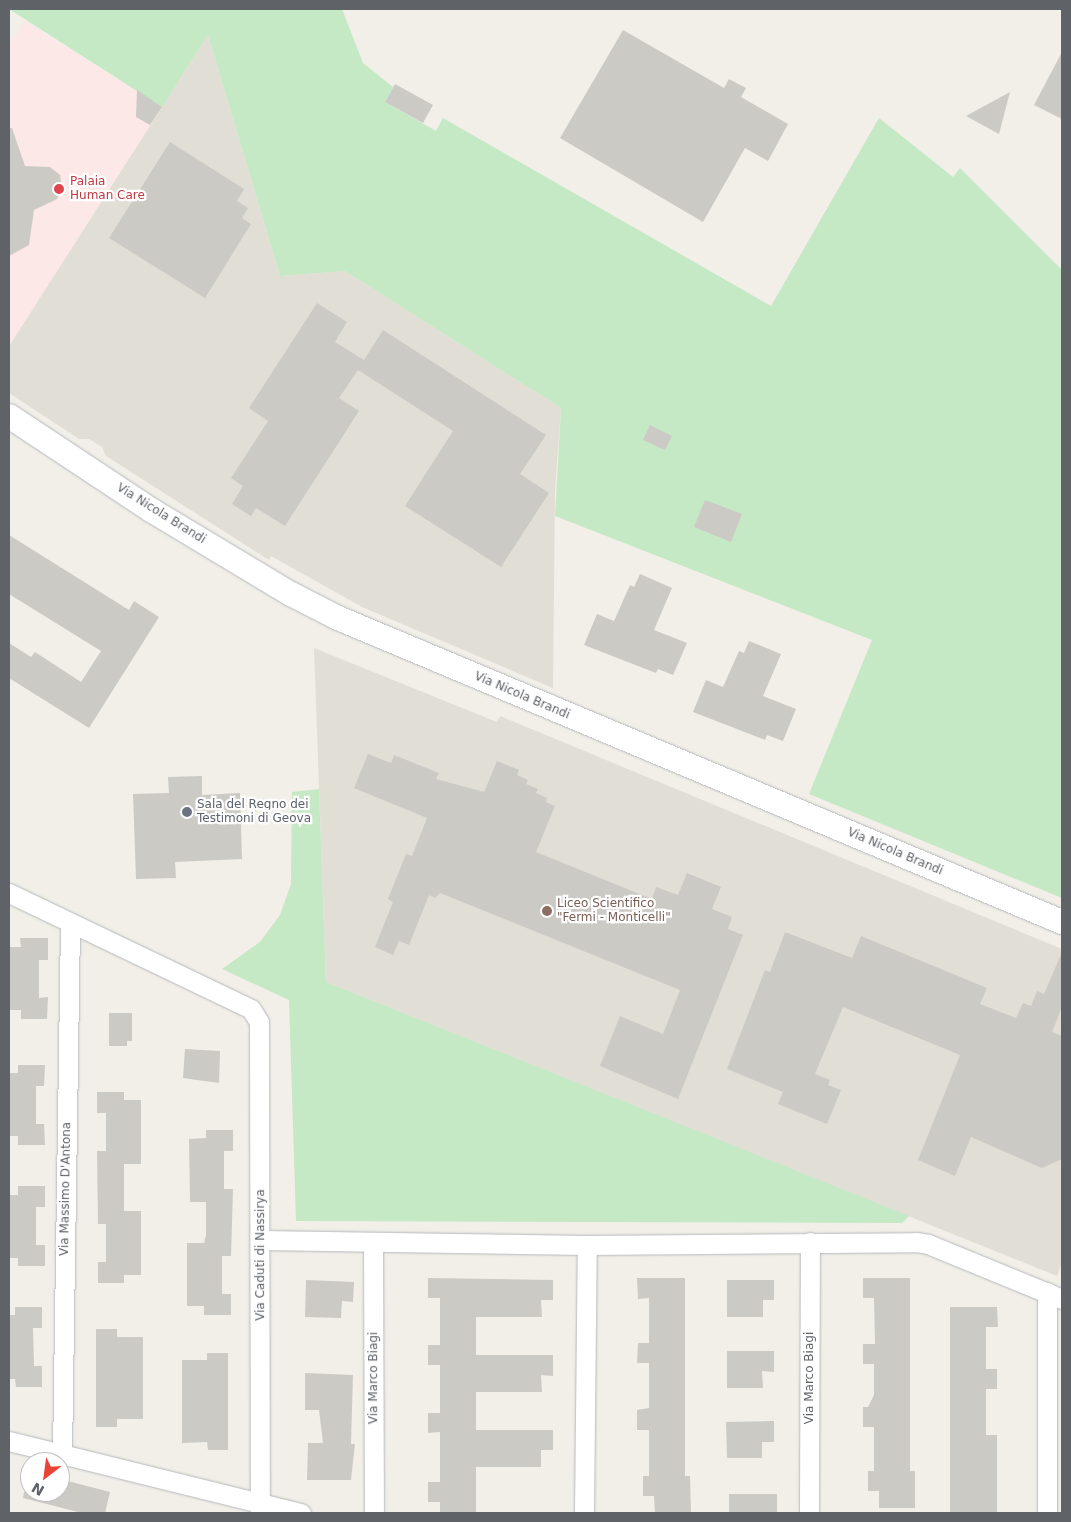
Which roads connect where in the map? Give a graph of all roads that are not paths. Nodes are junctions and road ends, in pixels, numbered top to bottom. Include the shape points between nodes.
1 (9, 416) edge
2 (9, 893) edge
3 (1062, 922) edge
4 (70, 923) junction
5 (261, 1240) junction
6 (373, 1242) junction
7 (810, 1242) junction
8 (587, 1246) junction
9 (1054, 1295) edge
10 (9, 1441) edge
11 (48, 1452) edge
12 (62, 1452) edge
13 (70, 1458) edge
14 (260, 1508) edge
15 (300, 1513) edge
16 (374, 1513) edge
17 (584, 1513) edge
18 (809, 1513) edge
19 (1047, 1513) edge

1 - 3 street, Via Nicola Brandi via 151,510 291,594 338,618
2 - 4 street
4 - 5 street, Via Caduti di Nassirya via 251,1009 259,1022
4 - 12 street, Via Massimo D'Antona
5 - 6 street
5 - 14 street, Via Caduti di Nassirya
6 - 8 street
6 - 16 street, Via Marco Biagi
7 - 8 street
7 - 9 street via 928,1244
7 - 18 street, Via Marco Biagi
8 - 17 street
9 - 19 street
10 - 11 street
13 - 14 street
14 - 15 street

